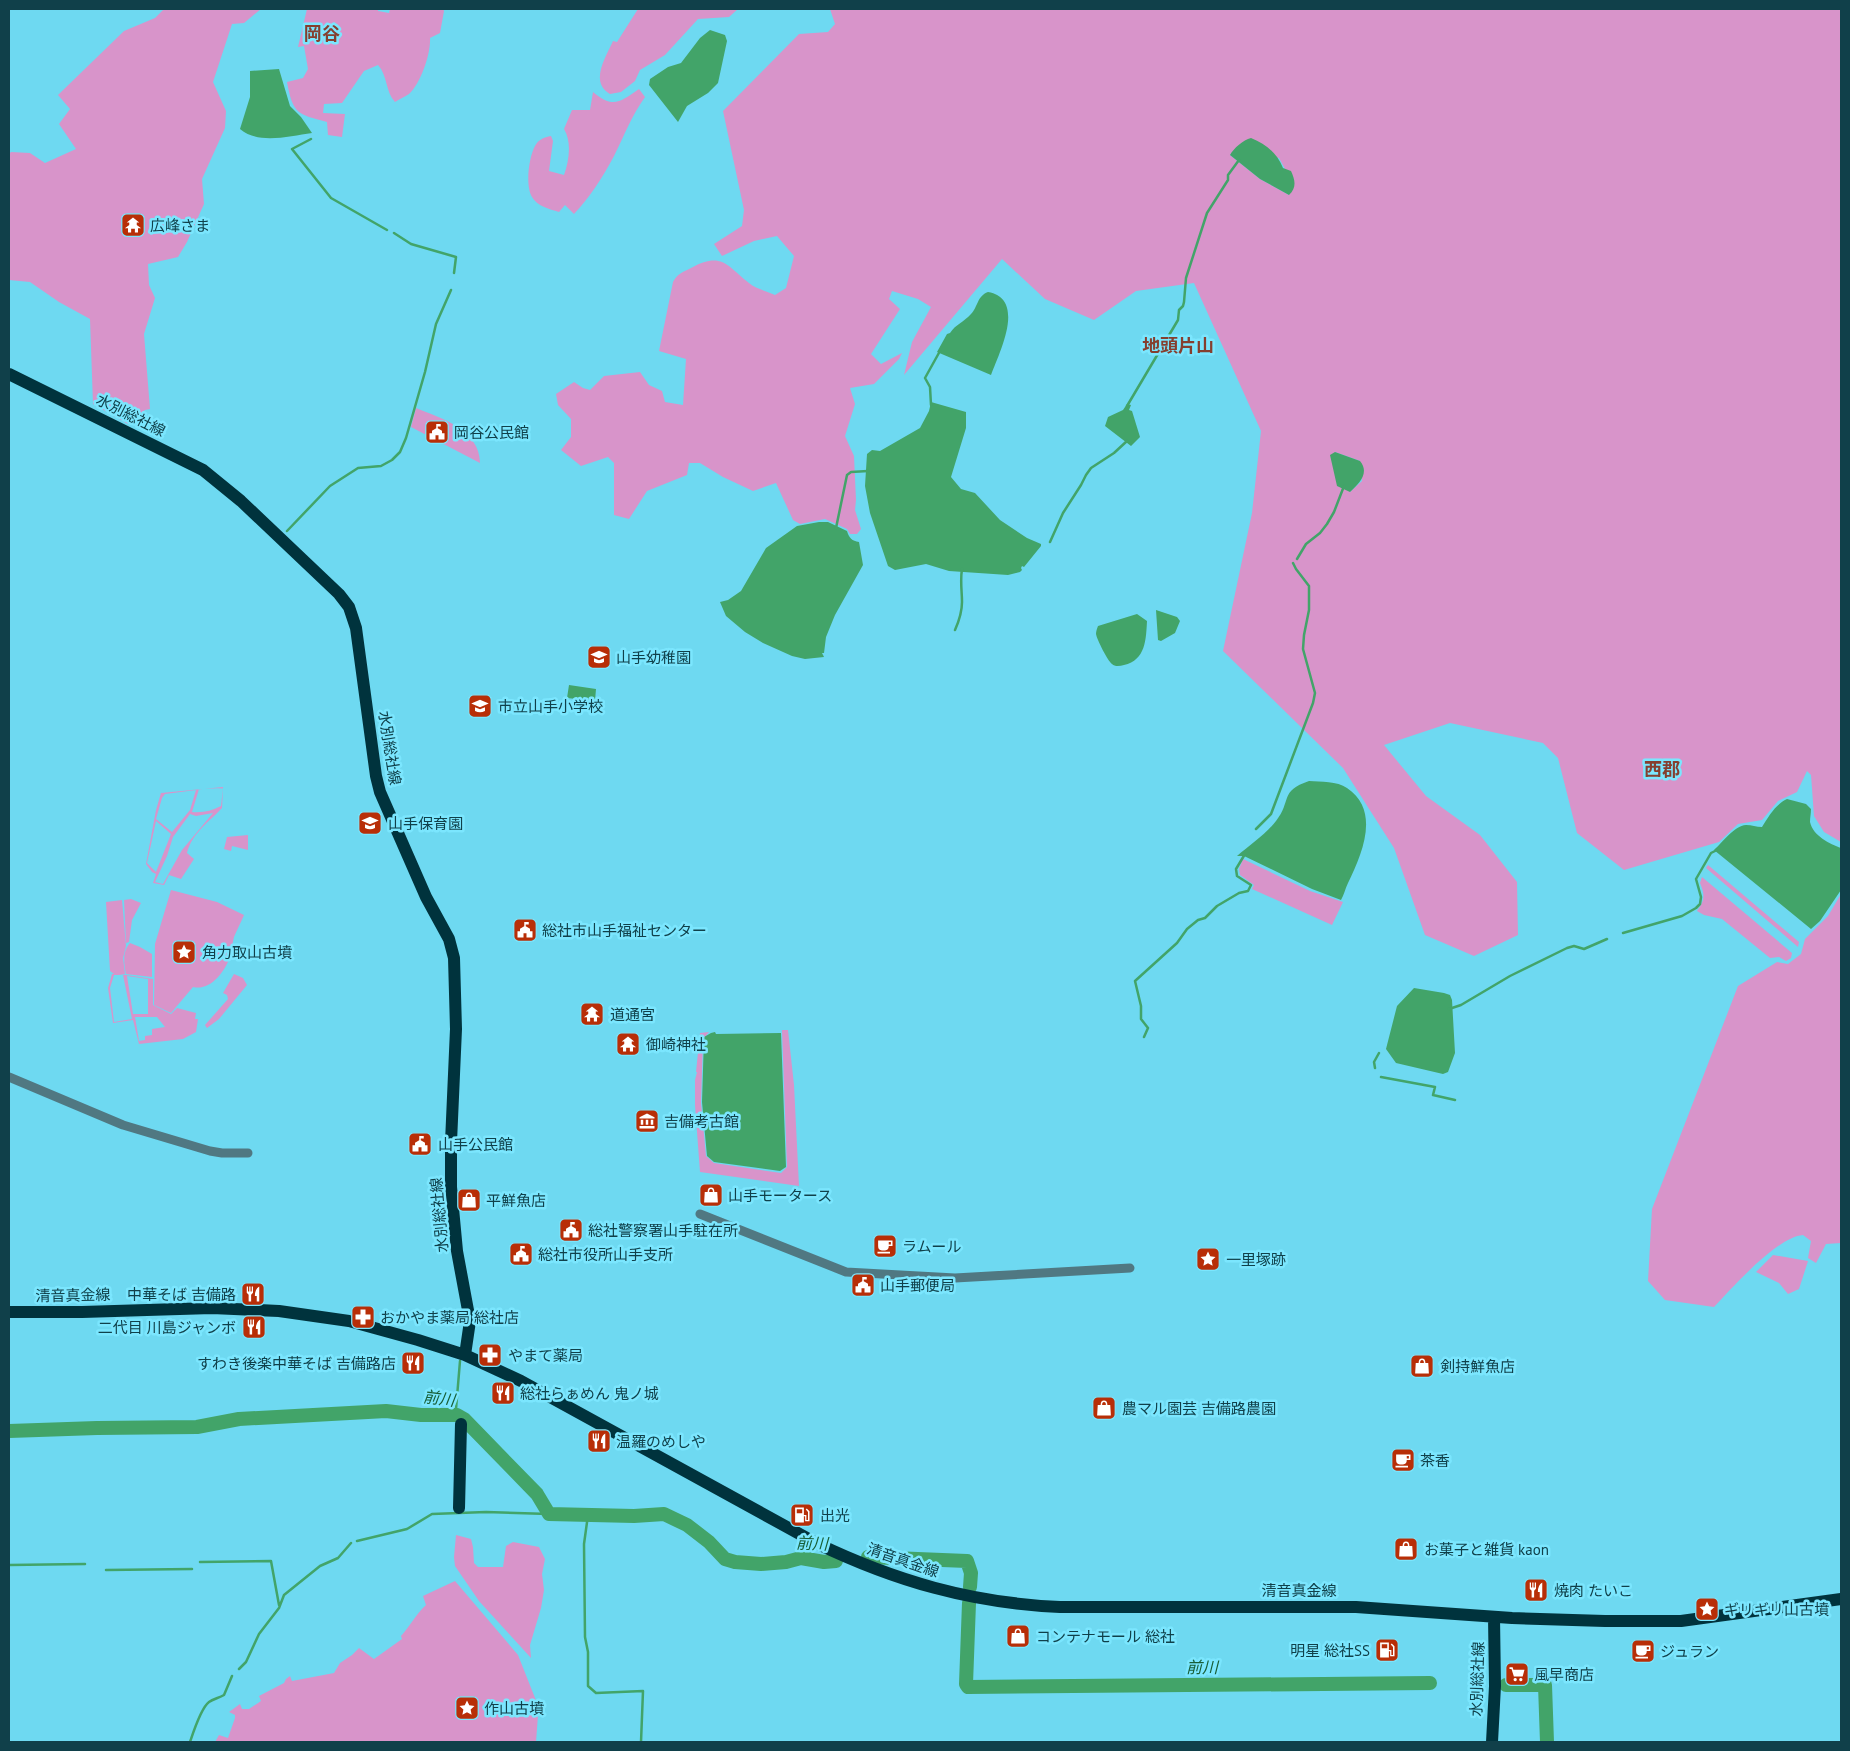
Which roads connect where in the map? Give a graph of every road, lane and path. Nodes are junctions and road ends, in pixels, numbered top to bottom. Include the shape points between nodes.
1 (9, 374) edge
2 (9, 1077) edge
3 (248, 1153) dead end
4 (700, 1214) dead end
5 (1130, 1268) dead end
6 (9, 1312) edge
7 (465, 1355) junction
8 (460, 1424) dead end
9 (459, 1508) dead end
10 (1841, 1599) edge
11 (1494, 1617) junction
12 (1492, 1742) edge

1 - 7 main road, 水別総社線 via 203,470 241,501 349,607 356,628 380,792 426,897 449,939 454,958 456,1030 452,1187 457,1251 470,1321
2 - 3 street via 123,1125 210,1151
4 - 5 street via 846,1272 955,1278
6 - 7 main road, 清音真金線 via 212,1308 279,1311 349,1321
7 - 11 main road, 清音真金線 via 521,1382 816,1543 892,1576 935,1589 1032,1606 1356,1607
8 - 9 main road
10 - 11 main road, 清音真金線 via 1681,1621 1605,1622
11 - 12 main road, 水別総社線

